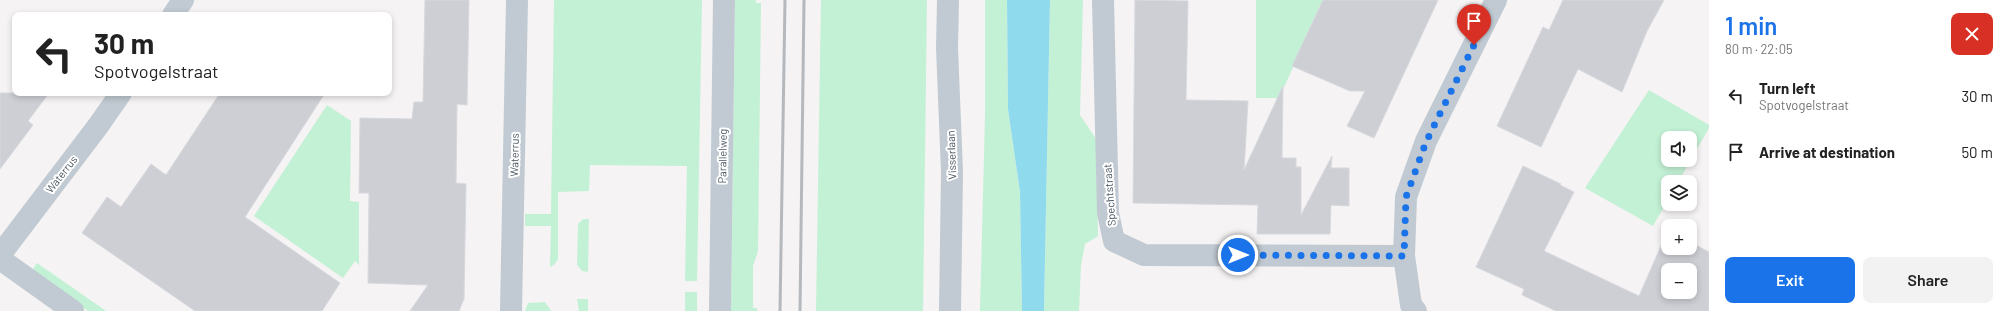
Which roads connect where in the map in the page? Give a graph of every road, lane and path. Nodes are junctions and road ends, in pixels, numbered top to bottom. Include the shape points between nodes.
1 (183, 0) edge
2 (516, 0) edge
3 (724, 0) edge
4 (948, 0) edge
5 (1102, 0) edge
6 (1496, 0) edge
7 (175, 12) edge
8 (119, 96) edge
9 (0, 255) edge
10 (1404, 256) junction
11 (0, 259) edge
12 (73, 311) edge
13 (511, 311) edge
14 (720, 311) edge
15 (950, 311) edge
16 (1416, 311) edge

1 - 7 street
2 - 13 street, Waterrus
3 - 14 street, Parallelweg
4 - 15 street, Visserlaan via 947,48 952,172
5 - 10 street, Spechtstraat via 1108,213 1114,241 1144,255
6 - 10 street via 1423,148 1406,197
8 - 9 street, Waterrus
10 - 16 street via 1411,305
11 - 12 street

